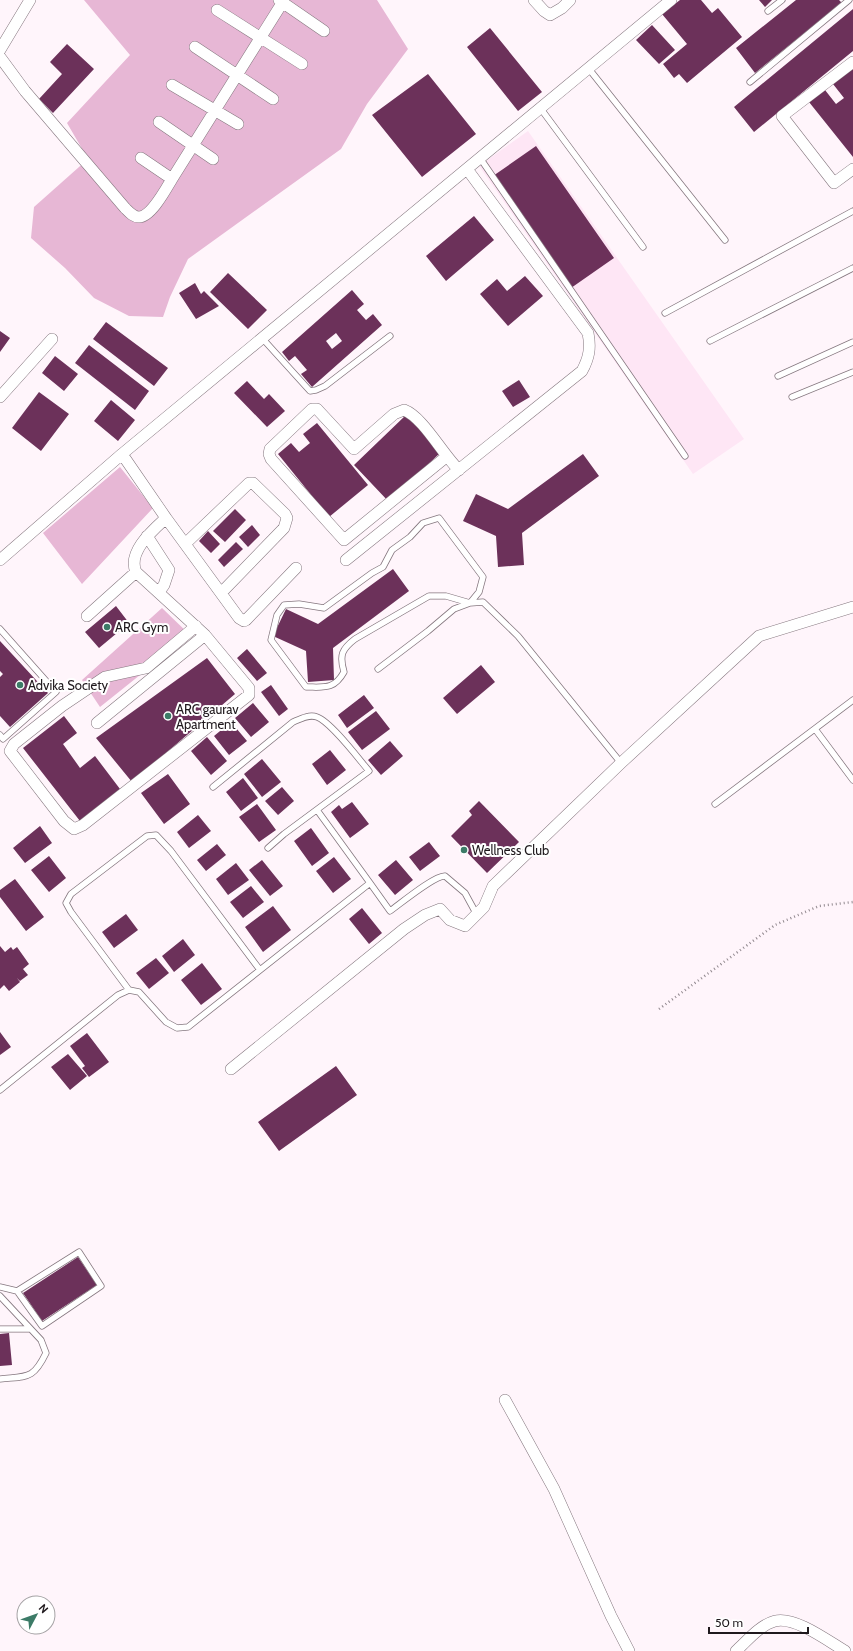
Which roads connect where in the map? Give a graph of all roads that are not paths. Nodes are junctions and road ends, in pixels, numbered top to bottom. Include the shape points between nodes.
1 (30, 0) edge
2 (534, 0) edge
3 (570, 0) edge
4 (671, 0) edge
5 (782, 0) edge
6 (849, 0) edge
7 (281, 1) edge
8 (217, 10) dead end
9 (768, 11) dead end
10 (324, 31) dead end
11 (260, 37) junction
12 (195, 47) dead end
13 (0, 50) edge
14 (0, 57) edge
15 (853, 62) edge
16 (302, 64) dead end
17 (589, 69) junction
18 (237, 75) junction
19 (750, 82) dead end
20 (172, 85) dead end
21 (273, 98) dead end
22 (541, 109) junction
23 (215, 110) junction
24 (159, 122) dead end
25 (238, 124) dead end
26 (193, 145) junction
27 (140, 158) dead end
28 (480, 158) junction
29 (213, 159) dead end
30 (467, 169) junction
31 (853, 169) edge
32 (172, 179) junction
33 (853, 211) edge
34 (725, 240) dead end
35 (643, 247) dead end
36 (853, 268) edge
37 (665, 313) dead end
38 (390, 336) dead end
39 (262, 338) junction
40 (52, 339) dead end
41 (710, 341) dead end
42 (853, 342) edge
43 (853, 372) edge
44 (778, 376) dead end
45 (0, 397) edge
46 (792, 397) dead end
47 (122, 454) junction
48 (686, 456) dead end
49 (446, 457) junction
50 (459, 470) junction
51 (166, 518) junction
52 (147, 536) junction
53 (185, 544) junction
54 (0, 560) edge
55 (346, 560) dead end
56 (296, 568) dead end
57 (136, 572) junction
58 (159, 592) junction
59 (221, 593) junction
60 (470, 603) junction
61 (853, 607) edge
62 (87, 616) dead end
63 (196, 626) junction
64 (0, 629) edge
65 (205, 635) junction
66 (378, 669) dead end
67 (853, 700) edge
68 (96, 723) dead end
69 (814, 729) junction
70 (0, 735) edge
71 (621, 763) junction
72 (853, 780) edge
73 (213, 787) dead end
74 (715, 804) dead end
75 (317, 810) junction
76 (268, 848) dead end
77 (370, 883) junction
78 (477, 915) junction
79 (260, 970) junction
80 (129, 990) junction
81 (230, 1069) dead end
82 (0, 1090) edge
83 (0, 1287) edge
84 (17, 1291) junction
85 (0, 1296) edge
86 (0, 1329) edge
87 (29, 1329) junction
88 (0, 1379) edge
89 (505, 1400) dead end
90 (629, 1651) edge
91 (736, 1651) edge
92 (845, 1651) edge

1 - 13 street
2 - 3 street via 550,15
4 - 17 street
5 - 9 lane
6 - 19 lane
7 - 10 street
7 - 11 street
8 - 11 street
11 - 16 street
11 - 18 street
12 - 18 street
14 - 32 street via 25,91 132,214 141,217 148,212
15 - 31 street via 782,116 834,182
17 - 22 street
17 - 34 lane
18 - 21 street
18 - 23 street
20 - 23 street
22 - 28 street
22 - 35 lane
23 - 25 street
23 - 26 street
24 - 26 street
26 - 29 street
26 - 32 street
27 - 32 street
28 - 30 street
28 - 48 lane
30 - 39 street
30 - 50 street via 588,333 590,345 589,358 582,371
33 - 37 lane
36 - 41 lane
38 - 39 lane via 325,386 310,391
39 - 47 street
40 - 45 street
42 - 44 lane
43 - 46 lane
47 - 51 street
47 - 54 street
49 - 49 street via 421,423 411,412 404,410 394,414 354,449 317,409 312,409 270,449 269,454 271,460 344,540
49 - 50 street
50 - 55 street
51 - 52 street
51 - 53 street
52 - 57 street via 133,560
52 - 58 street via 168,570
53 - 59 street
53 - 59 street via 249,483 253,483 285,514 287,518 284,528
56 - 59 street via 244,621
57 - 58 street
57 - 62 street
58 - 63 street
60 - 60 lane via 446,596 429,596 355,639 343,650 341,663 344,672 339,681 327,687 306,687 271,640 277,615 284,605 299,604 324,608 383,567 392,550 410,537 423,523 439,518 483,577 478,592
60 - 66 lane via 454,609
60 - 71 lane via 483,602 518,636
61 - 71 street via 759,636
63 - 65 street
63 - 65 street via 146,668 104,677 14,744 10,751 69,826 74,829 83,824 249,695 249,688
64 - 70 lane via 56,692 3,739
65 - 68 street
67 - 69 lane
69 - 72 lane
69 - 74 lane
71 - 78 street via 493,886 484,907
73 - 75 lane via 293,722 304,717 317,717 330,725 369,771
75 - 76 lane
75 - 77 lane
77 - 78 lane via 390,911 440,875 445,876 465,893
77 - 79 lane
78 - 81 street via 465,926 450,920 440,909 425,915 404,929
79 - 80 lane via 188,1027 176,1028 166,1022 139,992
79 - 80 lane via 171,851 156,835 147,836 71,894 66,902
80 - 82 lane via 118,995
83 - 84 lane
84 - 84 lane via 79,1252 101,1286 42,1326
85 - 87 lane
86 - 87 lane
87 - 88 lane via 41,1340 46,1353 39,1367 28,1376
89 - 90 street via 554,1489
91 - 92 street via 764,1627 775,1621 786,1620

